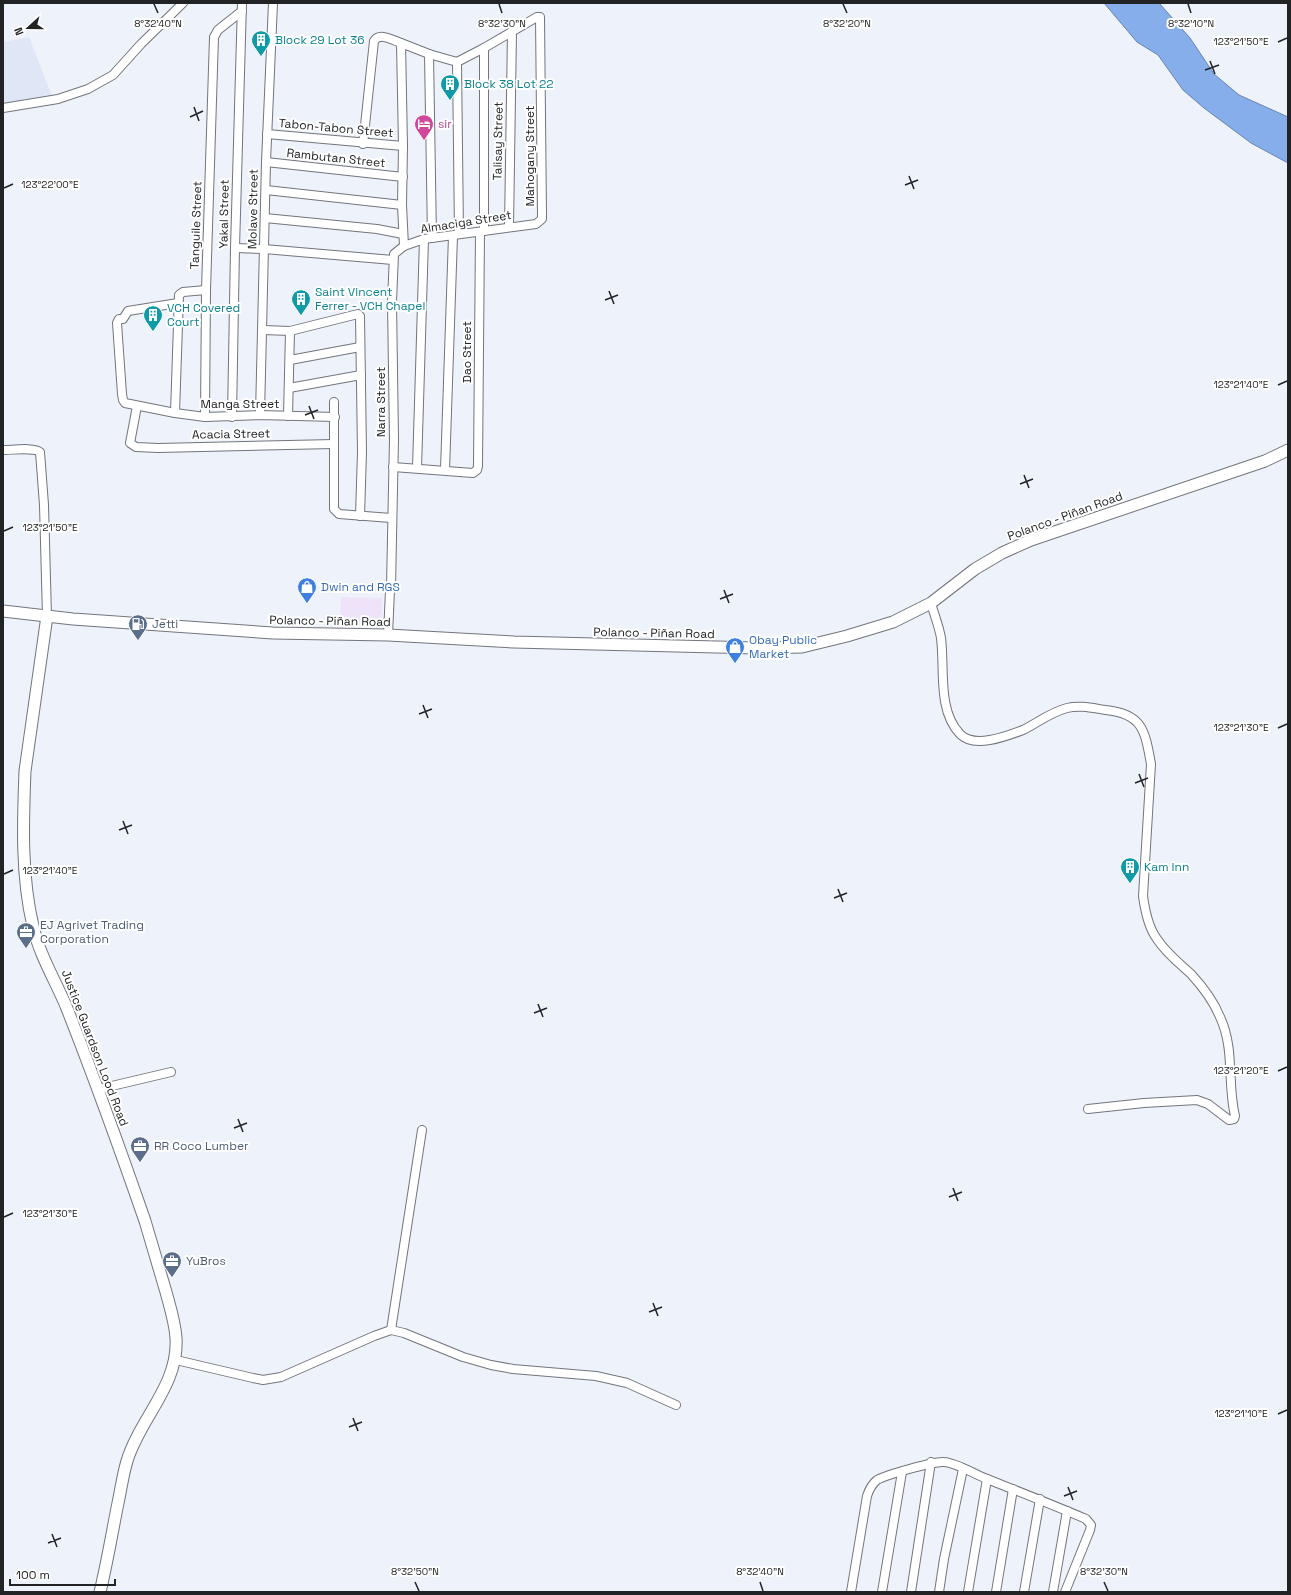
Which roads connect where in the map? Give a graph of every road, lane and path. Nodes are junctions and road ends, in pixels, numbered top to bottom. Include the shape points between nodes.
1 (183, 3) edge
2 (272, 3) edge
3 (242, 7) edge
4 (512, 31) junction
5 (401, 43) junction
6 (484, 48) junction
7 (429, 54) junction
8 (457, 62) junction
9 (3, 108) edge
10 (267, 134) junction
11 (363, 144) junction
12 (403, 146) junction
13 (266, 162) junction
14 (403, 177) junction
15 (266, 190) junction
16 (402, 205) junction
17 (265, 218) junction
18 (539, 222) joint
19 (508, 227) junction
20 (482, 231) junction
21 (403, 234) junction
22 (456, 235) junction
23 (428, 239) junction
24 (235, 248) junction
25 (400, 248) junction
26 (264, 249) junction
27 (393, 260) junction
28 (206, 290) junction
29 (179, 299) junction
30 (263, 330) junction
31 (290, 331) junction
32 (360, 347) junction
33 (290, 360) junction
34 (361, 375) junction
35 (289, 388) junction
36 (334, 402) dead end
37 (136, 406) junction
38 (175, 413) junction
39 (260, 415) junction
40 (288, 416) junction
41 (205, 417) junction
42 (232, 417) junction
43 (335, 417) junction
44 (334, 444) junction
45 (3, 450) edge
46 (1288, 450) edge
47 (393, 467) junction
48 (417, 468) junction
49 (445, 470) junction
50 (360, 516) junction
51 (391, 518) junction
52 (931, 603) junction
53 (3, 611) edge
54 (47, 616) junction
55 (388, 635) junction
56 (171, 1072) dead end
57 (98, 1089) junction
58 (1088, 1108) dead end
59 (422, 1130) dead end
60 (391, 1330) junction
61 (176, 1360) junction
62 (676, 1405) dead end
63 (932, 1462) junction
64 (963, 1469) junction
65 (902, 1472) junction
66 (987, 1479) junction
67 (1013, 1489) junction
68 (1040, 1499) junction
69 (1067, 1511) junction
70 (100, 1592) edge
71 (851, 1592) edge
72 (882, 1592) edge
73 (911, 1592) edge
74 (939, 1592) edge
75 (968, 1592) edge
76 (996, 1592) edge
77 (1024, 1592) edge
78 (1053, 1592) edge
79 (1065, 1592) edge

1 - 9 street via 113,74 88,88 58,99
2 - 10 street, Molave Street
3 - 24 street, Yakal Street
3 - 28 street, Tanguile Street via 215,34
4 - 6 street
4 - 18 street, Mahogany Street via 537,17 541,20 542,215
4 - 19 street, Talisay Street
5 - 7 street
5 - 11 street via 381,36 376,37 374,41
5 - 12 street
6 - 8 street
6 - 20 street, Dao Street
7 - 8 street
7 - 23 street
8 - 22 street
10 - 11 street, Tabon-Tabon Street
10 - 13 street, Molave Street
11 - 12 street, Tabon-Tabon Street
12 - 14 street
13 - 14 street, Rambutan Street
13 - 15 street, Molave Street
14 - 16 street
15 - 16 street
15 - 17 street, Molave Street
16 - 21 street
17 - 21 street
17 - 26 street, Molave Street
18 - 19 street, Almaciga Street
19 - 20 street, Almaciga Street
20 - 22 street, Almaciga Street
20 - 49 street, Dao Street via 478,466 476,472
21 - 25 street
22 - 23 street, Almaciga Street
22 - 49 street
23 - 25 street, Almaciga Street
23 - 48 street
24 - 26 street
24 - 42 street, Yakal Street
25 - 27 street, Narra Street via 394,254
26 - 27 street
26 - 30 street, Molave Street
27 - 47 street, Narra Street
28 - 29 street via 183,292
28 - 41 street, Tanguile Street
29 - 37 street, Manga Street via 128,311 117,323 122,394 124,401
29 - 38 street
30 - 31 street
30 - 39 street, Molave Street
31 - 32 street via 358,314 361,318
31 - 33 street
32 - 33 street
32 - 34 street
33 - 35 street
34 - 35 street
34 - 50 street
35 - 40 street
36 - 43 street
37 - 38 street, Manga Street
37 - 44 street, Acacia Street via 130,443 136,447
38 - 41 street, Manga Street
39 - 40 street, Manga Street
39 - 42 street, Manga Street
40 - 43 street, Manga Street
41 - 42 street, Manga Street
43 - 44 street
44 - 50 street via 334,509 339,514
45 - 54 street via 30,449 40,452
46 - 52 main road, Polanco - Piñan Road via 1265,461 1031,540 975,569
47 - 48 street
47 - 51 street, Narra Street
48 - 49 street
50 - 51 street
51 - 55 street, Narra Street
52 - 55 main road, Polanco - Piñan Road via 893,622 802,647 514,642
52 - 58 street via 941,636 945,700 949,716 960,735 968,740 989,741 1023,730 1065,709 1079,706 1128,714 1136,719 1148,748 1151,764 1143,896 1146,915 1156,939 1192,975 1221,1017 1230,1049 1231,1099 1235,1116 1229,1120 1208,1104 1197,1100
53 - 54 main road, Polanco - Piñan Road
54 - 55 main road, Polanco - Piñan Road via 273,633
54 - 57 main road, Justice Guardson Lood Road via 25,771 26,878 36,939
56 - 57 street
57 - 61 main road, Justice Guardson Lood Road via 160,1271 173,1319
59 - 60 street
60 - 61 street via 273,1379 258,1379
60 - 62 street via 491,1365 596,1376 627,1383
61 - 70 main road, Justice Guardson Lood Road via 167,1383 136,1438 126,1462
63 - 64 street via 946,1462
63 - 65 street
63 - 73 street
64 - 66 street
64 - 74 street
65 - 71 street via 876,1480 867,1496
65 - 72 street
66 - 67 street
66 - 75 street
67 - 68 street
67 - 76 street
68 - 69 street
68 - 77 street
69 - 78 street
69 - 79 street via 1086,1519 1091,1527

